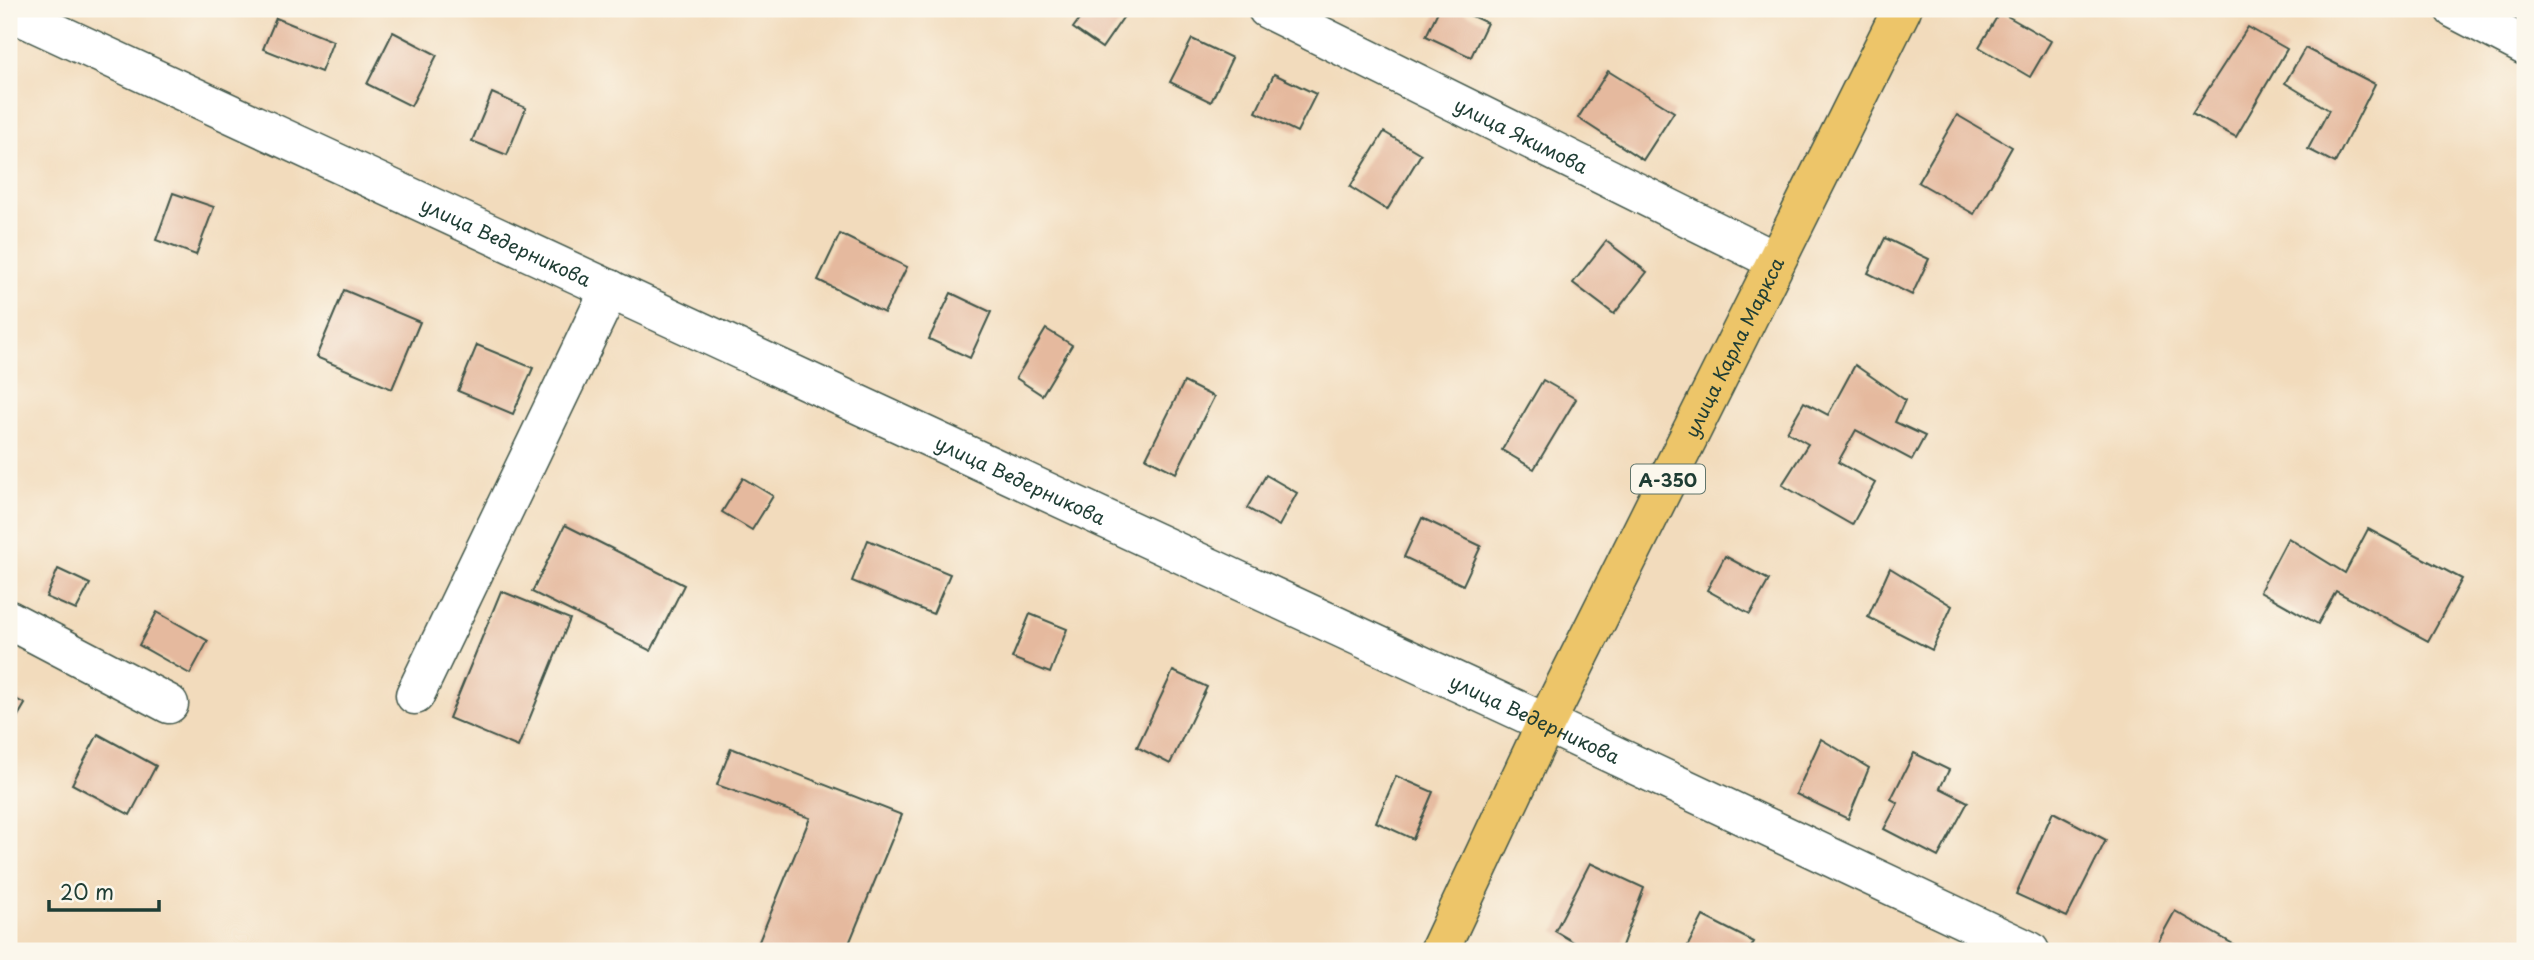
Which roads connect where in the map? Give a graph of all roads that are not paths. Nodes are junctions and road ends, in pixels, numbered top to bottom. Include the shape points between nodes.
1 (1267, 9) edge
2 (1902, 9) edge
3 (2454, 9) edge
4 (9, 10) edge
5 (2525, 46) edge
6 (1776, 261) junction
7 (610, 289) junction
8 (9, 620) edge
9 (415, 695) dead end
10 (169, 704) dead end
11 (1546, 723) junction
12 (1439, 951) edge
13 (2030, 951) edge

1 - 6 street, улица Якимова
2 - 6 highway, улица Карла Маркса / А-350
3 - 5 street
4 - 7 street, улица Ведерникова
6 - 11 highway, улица Карла Маркса / А-350
7 - 9 street
7 - 11 street, улица Ведерникова
8 - 10 street
11 - 12 highway, улица Карла Маркса / А-350
11 - 13 street, улица Ведерникова

